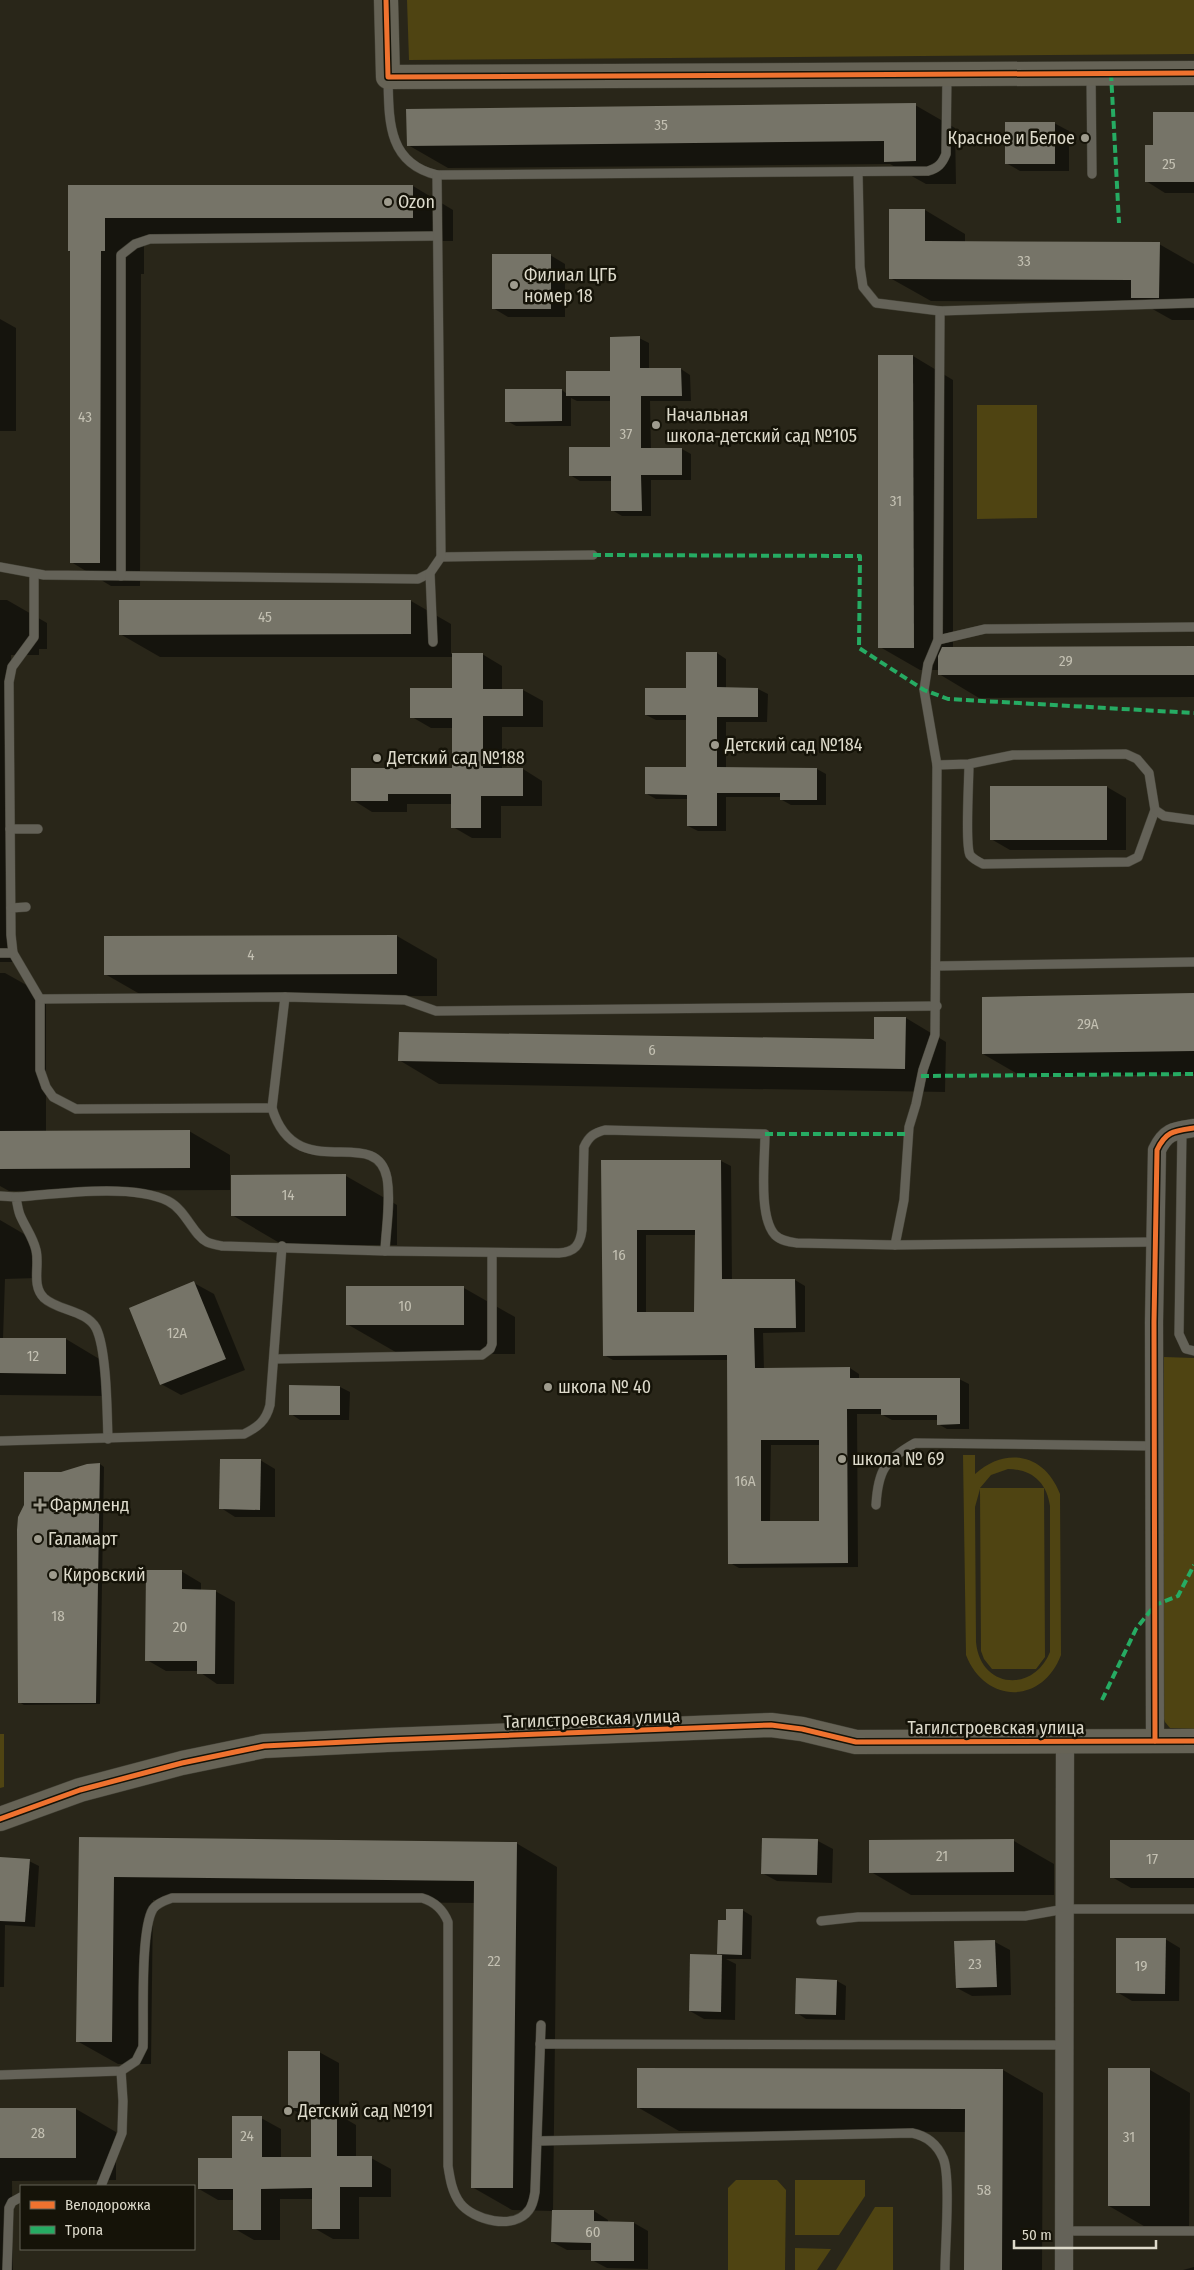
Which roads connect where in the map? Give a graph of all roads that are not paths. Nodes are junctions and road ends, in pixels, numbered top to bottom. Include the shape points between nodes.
1 (386, 0) edge
2 (1091, 73) junction
3 (1194, 73) edge
4 (948, 74) junction
5 (388, 76) junction
6 (858, 173) junction
7 (1092, 174) dead end
8 (437, 175) junction
9 (437, 236) junction
10 (1194, 303) edge
11 (940, 312) junction
12 (593, 555) dead end
13 (441, 557) junction
14 (0, 567) edge
15 (430, 573) junction
16 (34, 575) junction
17 (120, 576) junction
18 (1194, 627) edge
19 (938, 640) junction
20 (433, 642) dead end
21 (968, 764) junction
22 (937, 765) junction
23 (1155, 810) junction
24 (1194, 820) edge
25 (10, 829) junction
26 (38, 829) dead end
27 (26, 907) dead end
28 (11, 908) junction
29 (13, 953) junction
30 (0, 954) edge
31 (1194, 962) edge
32 (937, 966) junction
33 (285, 997) junction
34 (40, 999) junction
35 (937, 1006) junction
36 (272, 1108) junction
37 (1188, 1129) edge
38 (0, 1196) edge
39 (16, 1197) junction
40 (1154, 1242) junction
41 (895, 1244) junction
42 (282, 1246) junction
43 (385, 1251) junction
44 (492, 1253) junction
45 (1194, 1351) edge
46 (274, 1359) junction
47 (108, 1439) junction
48 (0, 1441) edge
49 (1154, 1446) junction
50 (876, 1505) dead end
51 (1155, 1741) junction
52 (1194, 1741) edge
53 (1065, 1742) junction
54 (0, 1819) edge
55 (1065, 1909) junction
56 (1194, 1909) edge
57 (821, 1921) dead end
58 (541, 2025) dead end
59 (540, 2044) junction
60 (1065, 2045) junction
61 (121, 2070) junction
62 (0, 2075) edge
63 (538, 2141) junction
64 (101, 2185) edge
65 (20, 2198) edge
66 (1064, 2231) junction
67 (1194, 2231) edge
68 (7, 2270) edge
69 (945, 2270) edge
70 (1064, 2270) edge

1 - 5 street
2 - 3 street
2 - 4 street
2 - 7 lane
4 - 5 street
4 - 6 lane via 946,154 942,163 928,171
5 - 8 lane via 394,141 402,156 415,168
6 - 8 lane
6 - 11 lane via 863,287 876,303
8 - 9 lane
9 - 13 lane
9 - 17 lane via 150,239 134,244 120,255
10 - 11 lane
11 - 19 lane
12 - 13 lane
13 - 15 lane
14 - 16 lane
15 - 17 lane via 418,579
15 - 20 lane
16 - 17 lane
16 - 25 lane via 34,637 12,667 9,682
18 - 19 lane via 985,630
19 - 22 lane via 928,664 924,690
21 - 22 lane
21 - 23 lane via 1014,755 1126,754 1137,759 1149,773
21 - 23 lane via 970,855 983,864 1128,862 1138,856
22 - 32 lane
23 - 24 lane via 1164,816
25 - 26 lane
25 - 28 lane
27 - 28 lane
28 - 29 lane
29 - 30 lane
29 - 34 lane
31 - 32 lane
32 - 35 lane
33 - 34 lane
33 - 35 lane via 405,1000 436,1012
33 - 36 lane
34 - 36 lane via 40,1070 53,1097 62,1104 76,1109
35 - 41 lane via 935,1035 909,1127 904,1200
36 - 43 lane via 277,1124 292,1143 310,1151 354,1151 381,1164 387,1177
37 - 40 street via 1171,1132 1162,1138 1157,1150
37 - 45 lane via 1179,1334 1186,1349
38 - 39 lane
39 - 42 lane via 89,1192 150,1194 181,1210 206,1242 222,1246
39 - 47 lane via 37,1252 36,1283 39,1292 51,1304 87,1319 96,1328 103,1363
40 - 41 lane
40 - 49 street
41 - 44 lane via 797,1243 784,1241 776,1235 765,1211 766,1134 605,1130 595,1132 584,1147 582,1230 576,1249 559,1253
42 - 43 lane
42 - 46 lane
43 - 44 lane
44 - 46 lane via 492,1344 482,1355
46 - 47 lane via 268,1414 263,1422 244,1434
47 - 48 lane
49 - 50 lane via 915,1443 895,1454 881,1471
49 - 51 street
51 - 52 street, Тагилстроевская улица
51 - 53 street, Тагилстроевская улица
53 - 54 street, Тагилстроевская улица via 856,1742 771,1725 264,1746 182,1763 80,1790
53 - 55 street
55 - 56 lane
55 - 57 lane via 1025,1916 858,1917
55 - 60 street
58 - 59 lane
59 - 60 lane
59 - 63 lane
60 - 66 street
61 - 62 lane
61 - 63 lane via 136,2061 142,2047 146,1934 154,1908 162,1902 172,1898 422,1898 444,1912 448,1922 448,2166 452,2187 460,2202 468,2211 487,2220 512,2220 522,2216 529,2210 535,2192
61 - 64 lane via 122,2133
63 - 69 lane via 902,2133 925,2136 944,2159
65 - 68 lane via 9,2208
66 - 67 lane
66 - 70 street

